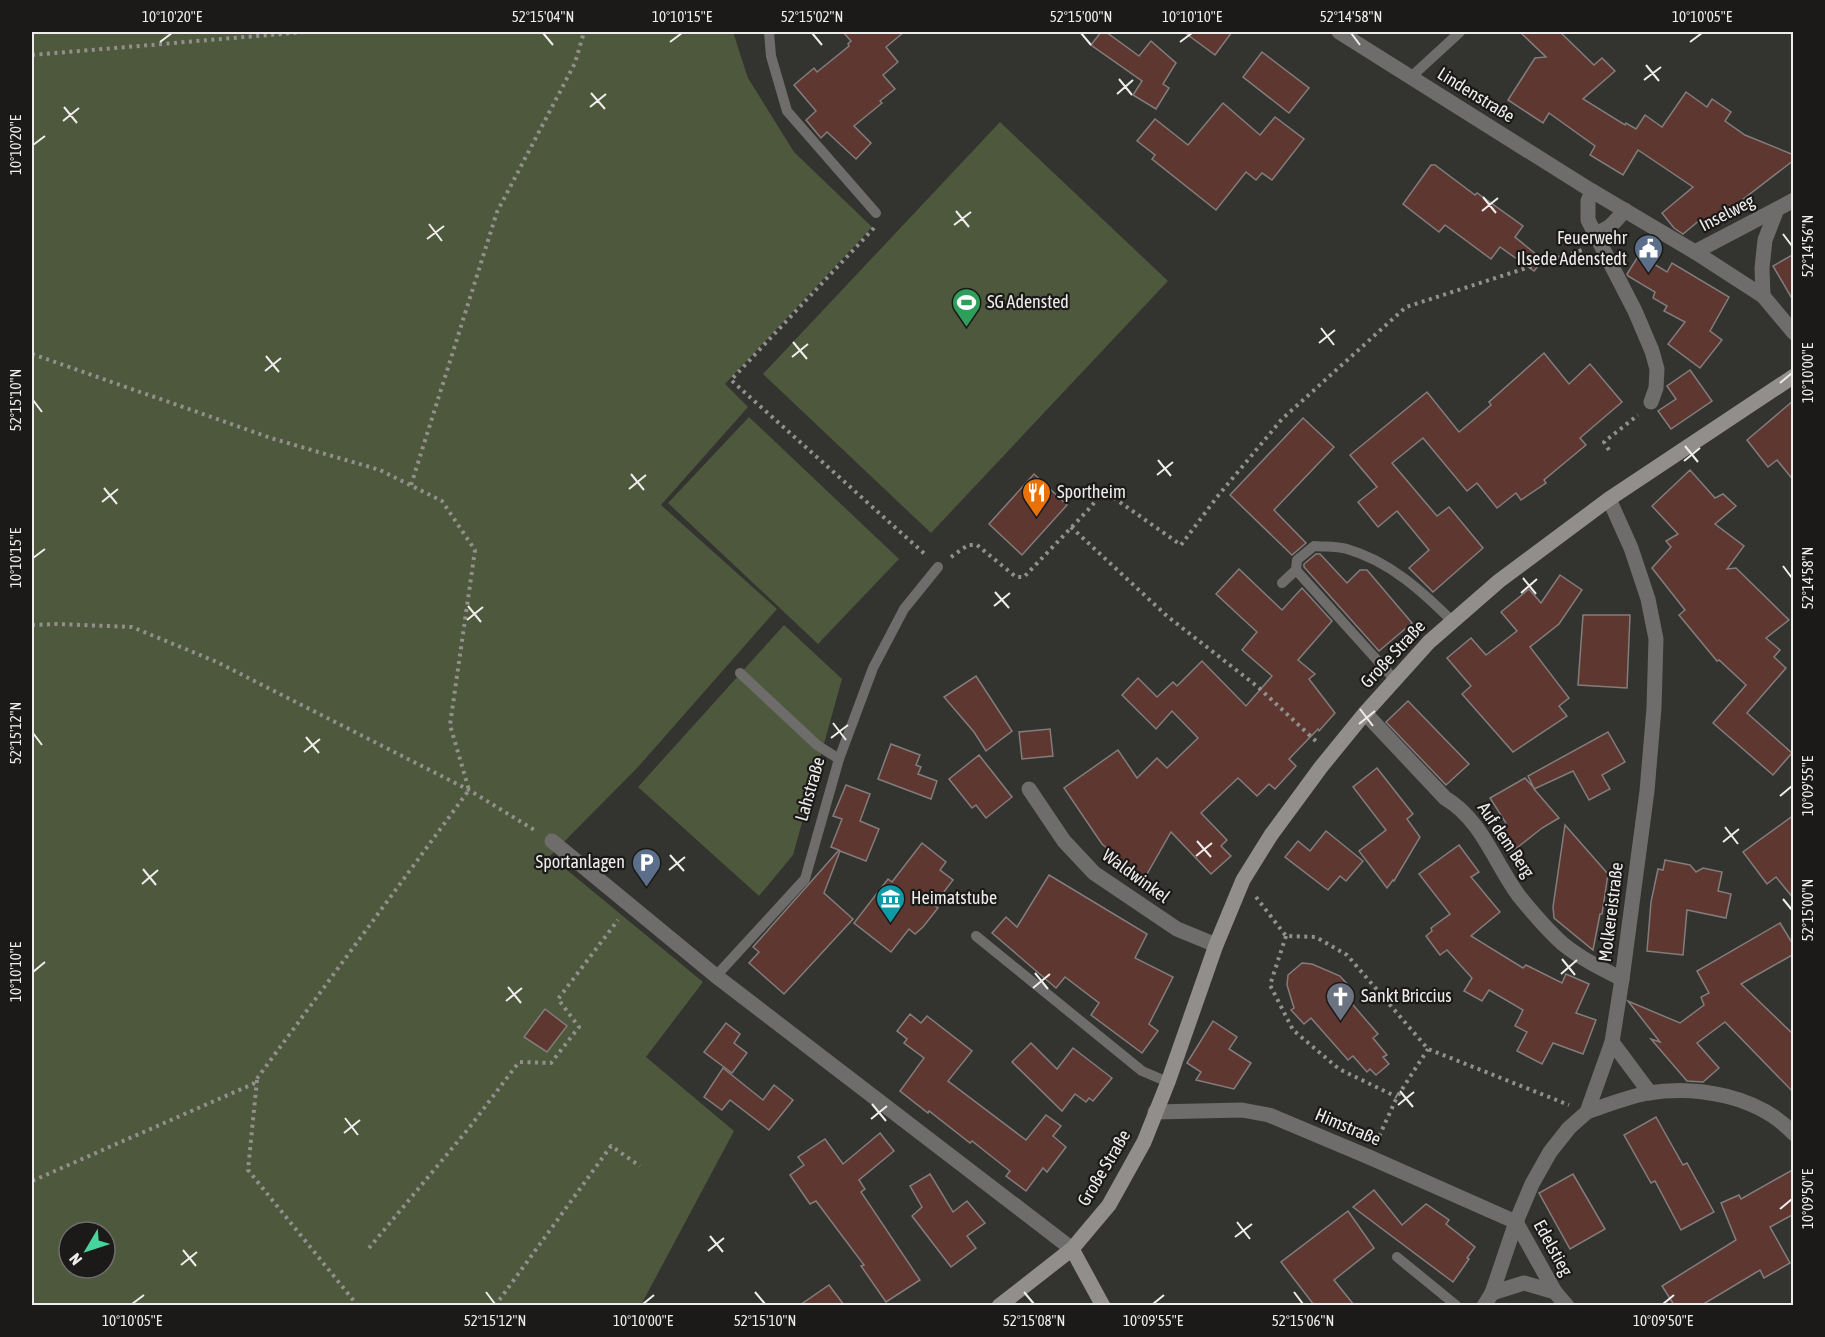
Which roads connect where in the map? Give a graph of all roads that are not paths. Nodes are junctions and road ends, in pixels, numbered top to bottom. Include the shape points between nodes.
1 (769, 32) edge
2 (1339, 32) edge
3 (1460, 32) edge
4 (1411, 77) junction
5 (1592, 191) junction
6 (1794, 200) edge
7 (1777, 209) junction
8 (1625, 210) junction
9 (876, 213) road end
10 (1597, 238) junction
11 (1695, 252) junction
12 (1763, 296) junction
13 (1794, 333) edge
14 (1794, 376) edge
15 (1651, 402) road end
16 (1609, 499) junction
17 (938, 567) road end
18 (1296, 570) junction
19 (1282, 583) dead end
20 (1452, 621) junction
21 (740, 673) dead end
22 (1395, 680) junction
23 (1365, 713) junction
24 (839, 759) junction
25 (1029, 789) dead end
26 (552, 841) road end
27 (976, 936) dead end
28 (1216, 945) junction
29 (716, 976) junction
30 (1622, 979) junction
31 (1612, 1042) junction
32 (1168, 1082) junction
33 (1650, 1093) junction
34 (1155, 1112) junction
35 (1587, 1112) junction
36 (1794, 1134) edge
37 (1516, 1222) junction
38 (1071, 1249) junction
39 (1397, 1257) dead end
40 (1556, 1292) junction
41 (1488, 1299) edge
42 (999, 1305) edge
43 (1103, 1305) edge
44 (1457, 1305) edge
45 (1567, 1305) edge

1 - 9 lane via 771,56 787,111
2 - 4 street, Lindenstraße
3 - 4 lane
4 - 5 street, Lindenstraße
5 - 8 street, Lindenstraße
5 - 10 street via 1587,212
6 - 7 street, Inselweg
7 - 11 street, Inselweg
7 - 12 street, Inselweg via 1765,240
8 - 10 street
8 - 11 street, Lindenstraße
10 - 15 street via 1652,351 1657,369
11 - 12 street, Lindenstraße
12 - 13 street, Lindenstraße
14 - 16 main road, Große Straße
16 - 20 main road, Große Straße
16 - 30 street, Molkereistraße via 1648,598 1656,639 1647,791
17 - 24 lane, Lahstraße via 904,609 873,668
18 - 19 lane
18 - 20 lane via 1297,560 1314,546 1346,549 1400,575
18 - 22 lane
20 - 22 main road, Große Straße
21 - 24 lane via 817,745
22 - 23 main road, Große Straße
23 - 28 main road, Große Straße via 1271,835 1243,880
23 - 30 street, Auf dem Berg via 1444,798 1472,819 1501,869 1534,914 1563,944
24 - 29 lane, Lahstraße via 805,879
25 - 28 street, Waldwinkel via 1064,841 1094,873 1177,929
26 - 29 street
27 - 32 lane via 1142,1071
28 - 32 main road, Große Straße
29 - 38 street
30 - 31 street, Molkereistraße
31 - 33 street
31 - 35 street, Molkereistraße
32 - 34 main road, Große Straße
33 - 35 street
33 - 36 street via 1697,1091 1732,1098 1769,1114
34 - 37 street, Himstraße via 1242,1110 1269,1115
34 - 38 main road, Große Straße via 1144,1142 1109,1205
35 - 37 street, Molkereistraße via 1550,1152
37 - 40 street, Edelstieg
37 - 41 street, Molkereistraße
38 - 42 main road, Große Straße
38 - 43 main road
39 - 44 lane
40 - 41 street, Edelstieg via 1524,1283
40 - 45 street, Edelstieg

